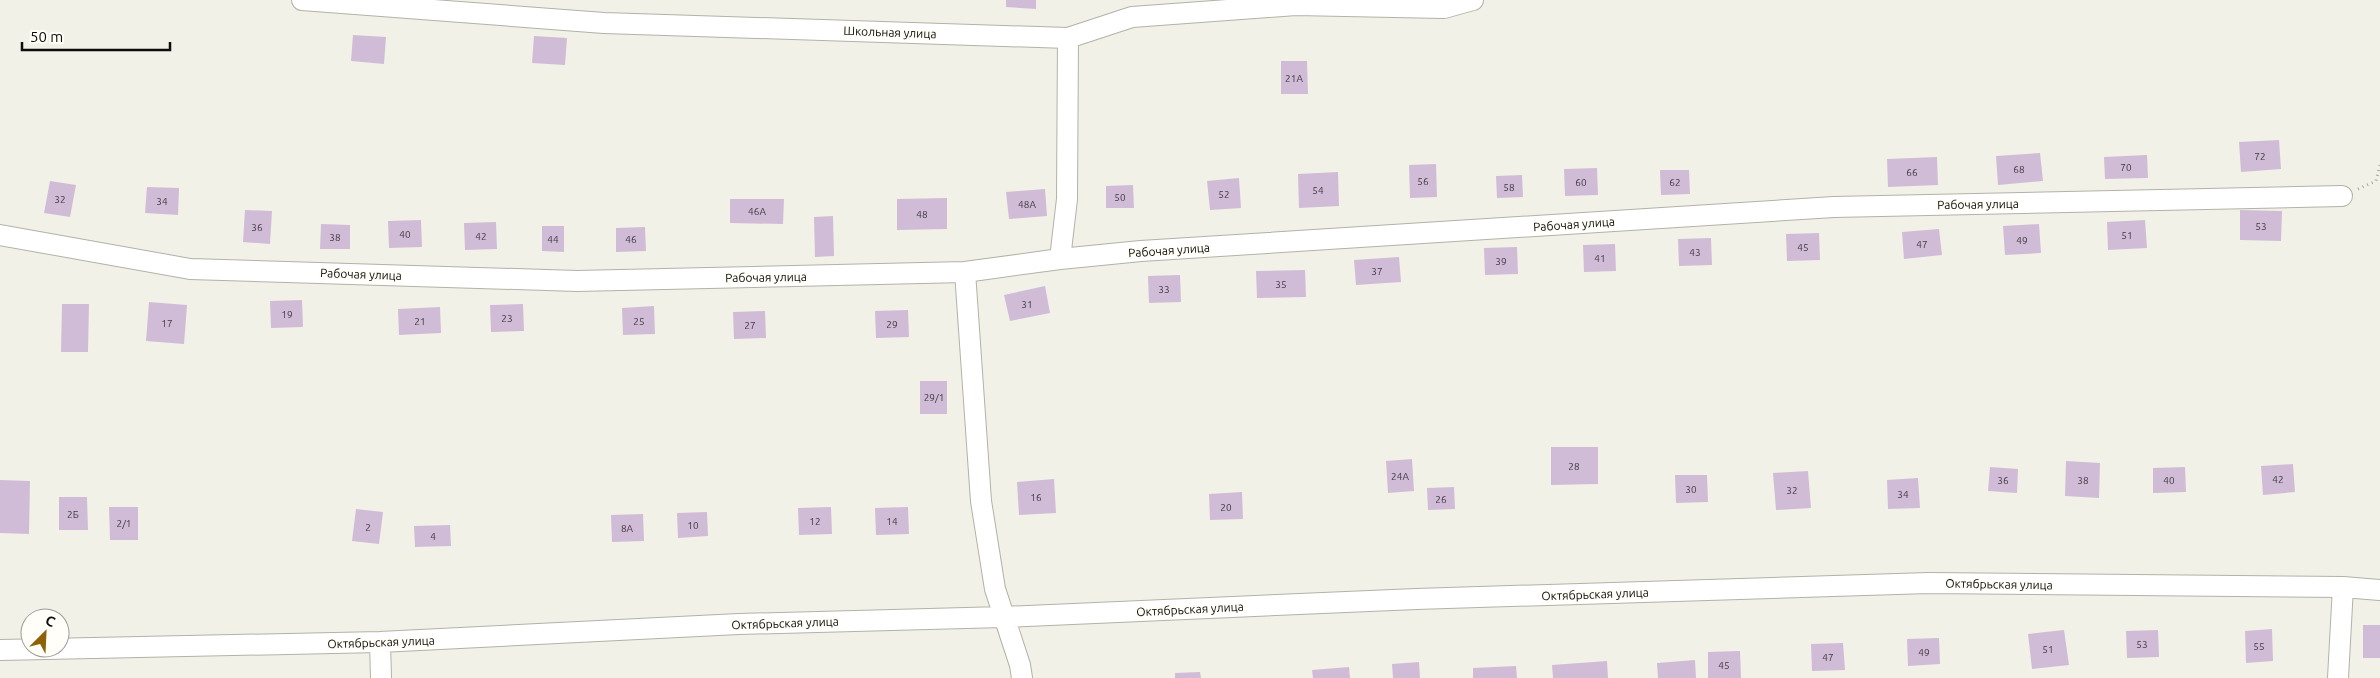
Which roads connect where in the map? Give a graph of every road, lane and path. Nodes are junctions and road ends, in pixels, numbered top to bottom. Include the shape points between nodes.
1 (302, 0) edge
2 (1473, 0) edge
3 (1068, 38) junction
4 (2380, 165) edge
5 (2342, 196) joint
6 (0, 235) edge
7 (1060, 259) junction
8 (965, 272) junction
9 (2343, 587) junction
10 (2380, 590) edge
11 (1003, 618) junction
12 (380, 642) junction
13 (0, 650) edge
14 (381, 678) edge
15 (1022, 678) edge
16 (2338, 678) edge

1 - 3 street, Школьная улица via 604,23
2 - 3 street, Школьная улица via 1444,8 1296,5 1132,17
3 - 7 street via 1067,199
4 - 5 path via 2376,182
5 - 7 street, Рабочая улица via 1834,207 1140,251
6 - 8 street, Рабочая улица via 190,269 577,281
7 - 8 street, Рабочая улица
8 - 11 street via 981,501 995,589
9 - 10 street, Октябрьская улица
9 - 11 street, Октябрьская улица via 1929,584 1416,599
9 - 16 street
11 - 12 street, Октябрьская улица via 739,624
11 - 15 street
12 - 13 street, Октябрьская улица
12 - 14 street

